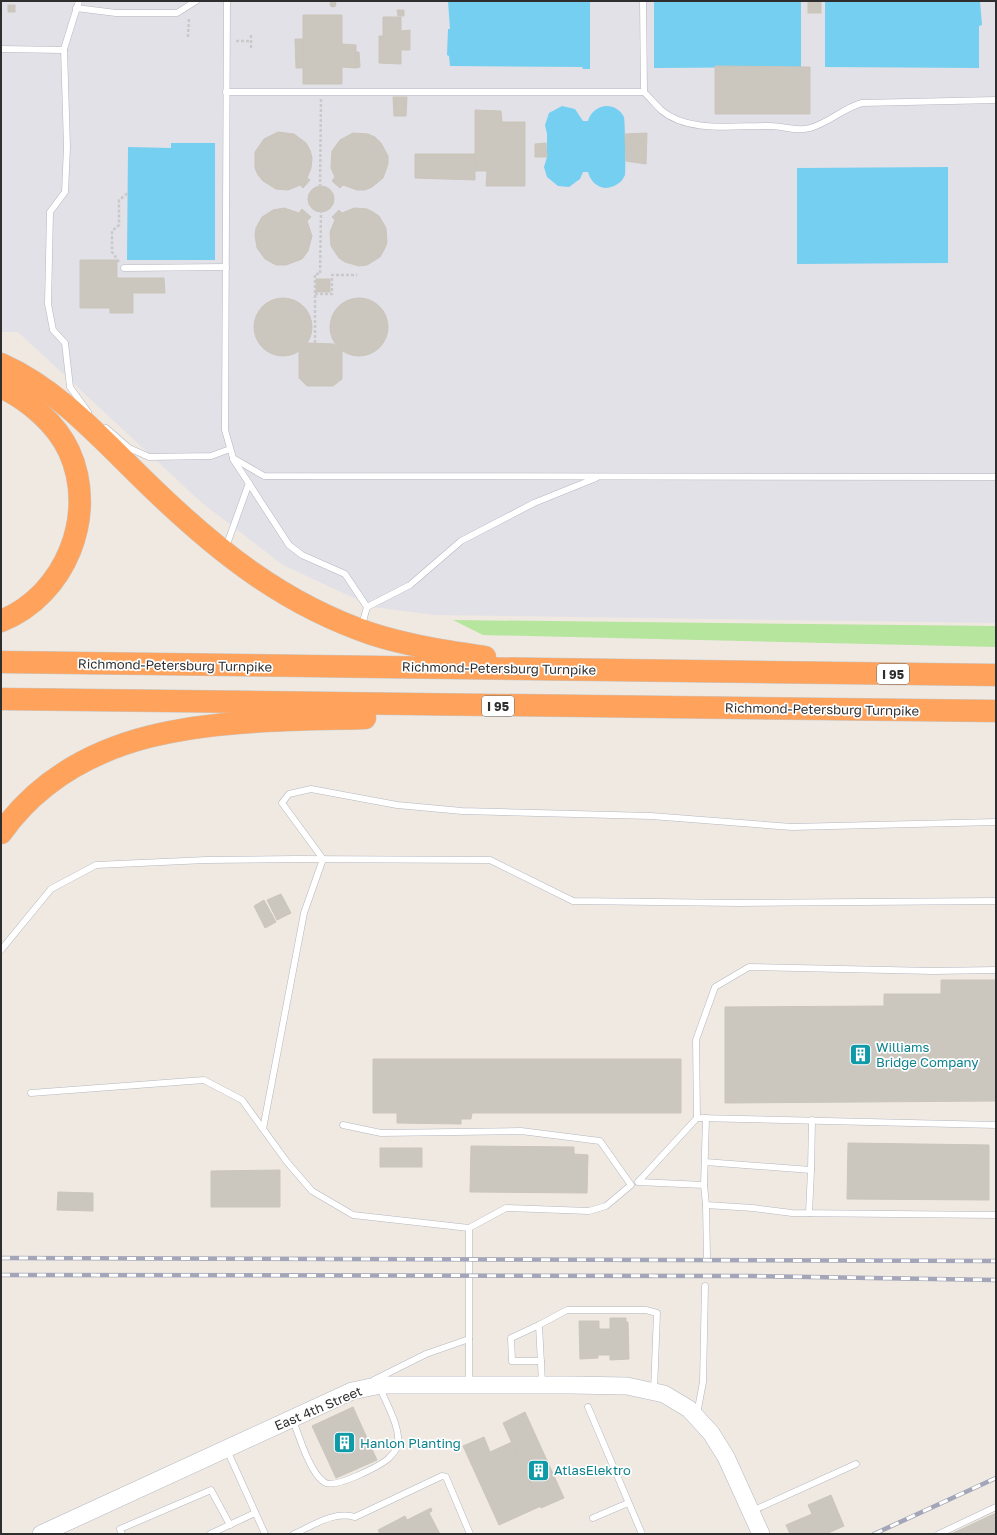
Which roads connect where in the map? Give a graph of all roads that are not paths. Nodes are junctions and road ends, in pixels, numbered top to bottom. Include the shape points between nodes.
1 (79, 1) edge
2 (196, 1) edge
3 (227, 1) edge
4 (643, 1) edge
5 (76, 8) junction
6 (1, 50) edge
7 (64, 50) junction
8 (226, 92) junction
9 (644, 92) junction
10 (996, 100) edge
11 (226, 267) junction
12 (124, 268) road end
13 (1, 364) edge
14 (1, 387) edge
15 (93, 417) dead end
16 (99, 422) dead end
17 (230, 449) junction
18 (233, 458) junction
19 (599, 477) junction
20 (996, 477) edge
21 (249, 483) junction
22 (224, 552) junction
23 (367, 607) junction
24 (1, 621) edge
25 (361, 629) junction
26 (1, 662) edge
27 (608, 670) junction
28 (996, 675) edge
29 (1, 699) edge
30 (540, 707) junction
31 (996, 711) edge
32 (996, 822) edge
33 (1, 833) edge
34 (323, 859) junction
35 (996, 901) edge
36 (1, 950) edge
37 (996, 970) edge
38 (31, 1093) dead end
39 (697, 1118) junction
40 (706, 1118) junction
41 (812, 1120) junction
42 (343, 1125) dead end
43 (996, 1125) edge
44 (263, 1129) junction
45 (705, 1162) junction
46 (810, 1170) junction
47 (639, 1181) junction
48 (631, 1185) junction
49 (704, 1185) junction
50 (706, 1205) junction
51 (808, 1213) junction
52 (996, 1215) edge
53 (469, 1228) junction
54 (706, 1257) dead end
55 (705, 1286) dead end
56 (539, 1325) junction
57 (469, 1339) junction
58 (541, 1361) junction
59 (469, 1384) junction
60 (542, 1385) junction
61 (370, 1386) junction
62 (659, 1392) junction
63 (588, 1407) dead end
64 (696, 1415) junction
65 (293, 1418) junction
66 (226, 1449) junction
67 (856, 1464) dead end
68 (628, 1503) junction
69 (996, 1507) edge
70 (751, 1512) junction
71 (256, 1513) junction
72 (593, 1518) dead end
73 (230, 1525) junction
74 (41, 1534) edge
75 (122, 1534) edge
76 (210, 1534) edge
77 (265, 1534) edge
78 (294, 1534) edge
79 (470, 1534) edge
80 (642, 1534) edge
81 (760, 1534) edge
82 (939, 1534) edge

1 - 5 lane
2 - 5 lane via 177,13 116,13
3 - 8 lane
4 - 9 lane
5 - 7 lane
6 - 7 lane
7 - 15 lane via 67,146 65,192 50,212 48,304 53,330 65,343 70,387
8 - 9 lane
8 - 11 lane
9 - 10 lane via 662,110 684,121 702,126 771,126 796,130 810,128 849,107 862,103
11 - 12 lane
11 - 17 lane via 225,430
13 - 22 highway via 28,378 70,409 187,521
14 - 24 highway via 24,400 63,440 76,470 80,494 74,541 56,577 36,600 10,618
16 - 17 lane via 129,448 149,457 211,456
17 - 18 lane
18 - 19 lane via 264,476
18 - 21 lane
19 - 20 lane
19 - 23 lane via 534,503 461,541 410,584
21 - 22 lane
21 - 23 lane via 289,546 302,555 345,574
22 - 25 highway via 261,580
23 - 25 lane
25 - 27 highway via 402,642 449,652
26 - 27 highway, Richmond-Petersburg Turnpike / I 95
27 - 28 highway, Richmond-Petersburg Turnpike / I 95
29 - 30 highway, Richmond-Petersburg Turnpike / I 95
30 - 31 highway, Richmond-Petersburg Turnpike / I 95
30 - 33 highway via 411,716 231,723 148,736 99,752 57,776 33,796
32 - 34 lane via 792,827 651,816 462,811 397,805 311,789 289,794 282,803
34 - 35 lane via 490,860 573,902
34 - 36 lane via 206,860 96,865 51,889
34 - 44 lane via 304,913
37 - 39 lane via 749,967 715,987 696,1040
38 - 44 lane via 204,1080 242,1100
39 - 40 lane
39 - 47 lane
40 - 41 lane
40 - 45 lane
41 - 43 lane
41 - 46 lane
42 - 48 lane via 381,1133 521,1131 600,1140
44 - 53 lane via 286,1162 312,1191 353,1215
45 - 46 lane
45 - 49 lane
46 - 51 lane
47 - 48 lane
47 - 49 lane
48 - 53 lane via 606,1206 589,1211 506,1208
49 - 50 lane
50 - 51 lane
50 - 54 lane
51 - 52 lane
53 - 57 lane
55 - 64 lane via 703,1382
56 - 58 lane
56 - 58 lane via 512,1338 512,1362
56 - 62 lane via 567,1310 646,1310 657,1313
57 - 59 lane
57 - 61 lane via 426,1354 392,1370
58 - 60 lane
59 - 60 street, East 4th Street
59 - 61 street, East 4th Street
60 - 62 street, East 4th Street via 616,1386
61 - 65 street, East 4th Street
61 - 65 lane via 399,1434 397,1447 388,1458 343,1482 332,1485 324,1483 311,1465
62 - 64 street
63 - 68 lane
64 - 70 street via 726,1457
65 - 66 street, East 4th Street
66 - 71 lane
66 - 74 street, East 4th Street
67 - 70 lane
68 - 72 lane
68 - 80 lane
69 - 82 lane
70 - 81 street
71 - 73 lane
71 - 77 lane
73 - 75 lane via 210,1490 120,1529
73 - 76 lane
78 - 79 lane via 335,1515 355,1517 442,1476 446,1477

